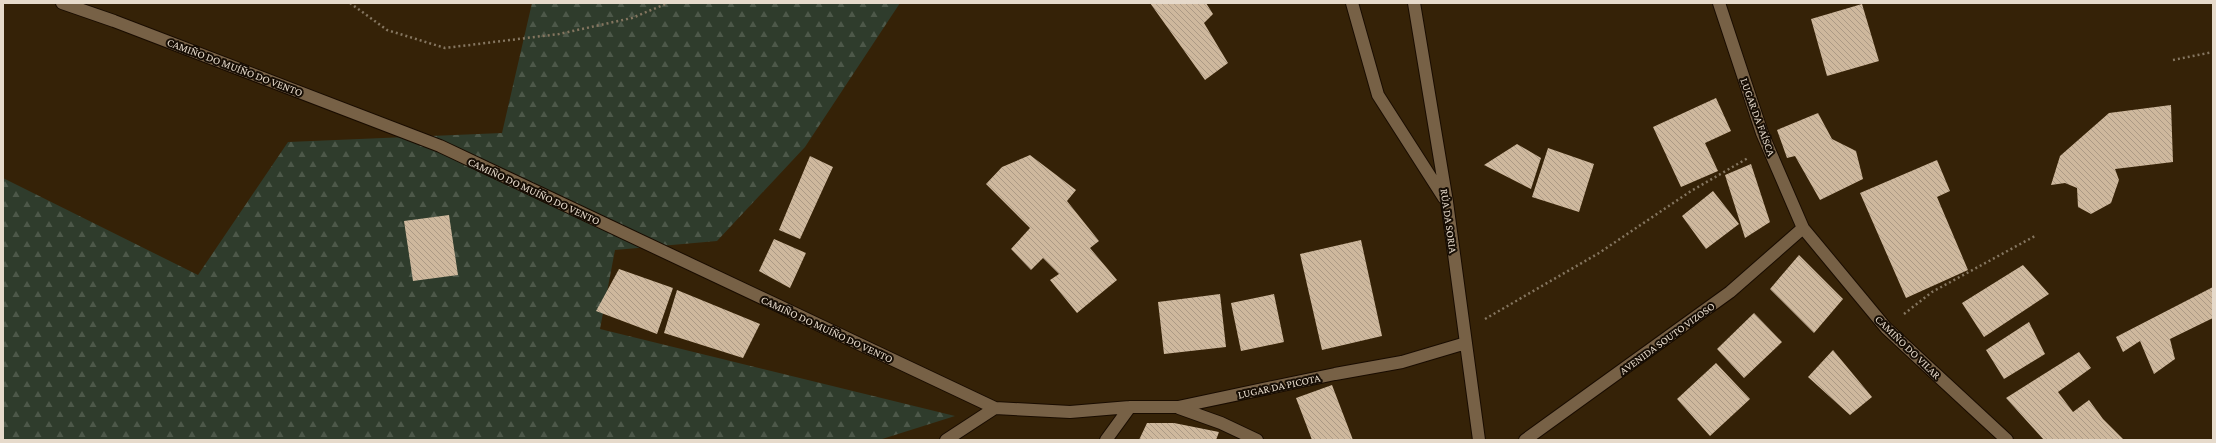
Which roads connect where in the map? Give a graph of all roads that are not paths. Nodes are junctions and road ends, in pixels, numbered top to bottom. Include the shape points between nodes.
1 (62, 3) edge
2 (1352, 3) edge
3 (1414, 3) edge
4 (1719, 3) edge
5 (1447, 202) junction
6 (1803, 228) junction
7 (1465, 337) junction
8 (1130, 407) junction
9 (995, 408) junction
10 (1178, 408) junction
11 (946, 440) edge
12 (1106, 440) edge
13 (1257, 440) edge
14 (1479, 440) edge
15 (1525, 440) edge
16 (2007, 440) edge

1 - 9 street, CAMIÑO DO MUÍÑO DO VENTO via 440,146
2 - 5 street via 1378,95
3 - 5 street, RÚA DA SORIA
4 - 6 street, LUGAR DA FAÍSCA via 1768,147
5 - 7 street, RÚA DA SORIA
6 - 15 street, AVENIDA SOUTO VIZOSO via 1730,292
6 - 16 street, CAMIÑO DO VILAR via 1886,328
7 - 10 street, LUGAR DA PICOTA via 1402,362
7 - 14 street, RÚA DA SORIA
8 - 9 street, LUGAR DA PICOTA via 1070,412
8 - 10 street, LUGAR DA PICOTA
8 - 12 street
9 - 11 street
10 - 13 street via 1221,423

